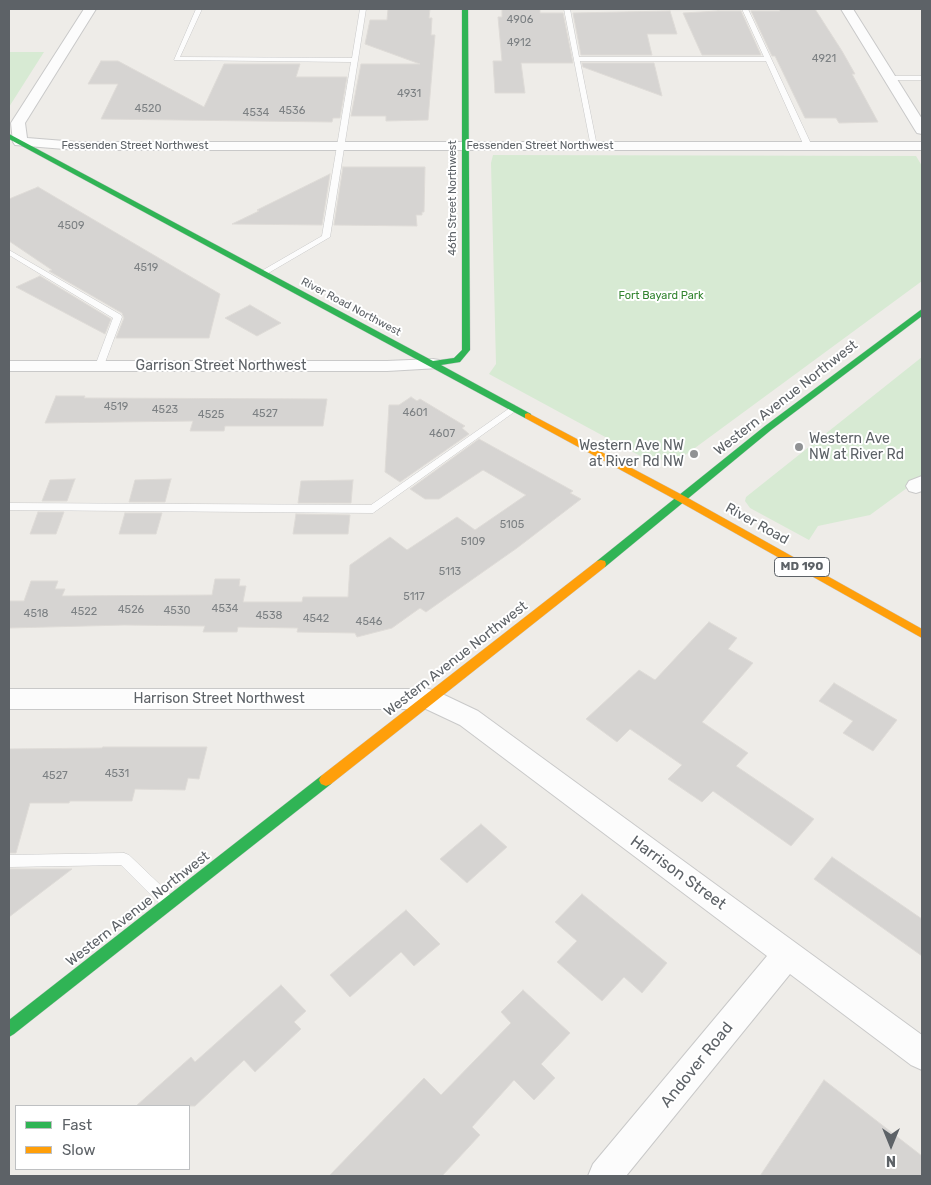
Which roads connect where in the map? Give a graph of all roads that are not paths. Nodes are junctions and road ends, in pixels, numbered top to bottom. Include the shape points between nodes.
1 (90, 9) edge
2 (199, 9) edge
3 (363, 9) edge
4 (465, 9) edge
5 (568, 9) edge
6 (746, 9) edge
7 (847, 9) edge
8 (577, 59) junction
9 (768, 59) junction
10 (354, 60) junction
11 (891, 78) junction
12 (922, 78) edge
13 (922, 130) edge
14 (11, 143) edge
15 (340, 146) junction
16 (465, 146) junction
17 (593, 146) junction
18 (808, 146) junction
19 (922, 146) edge
20 (9, 252) edge
21 (262, 274) junction
22 (922, 312) edge
23 (433, 364) junction
24 (9, 366) edge
25 (100, 366) junction
26 (514, 408) junction
27 (682, 499) junction
28 (9, 507) edge
29 (922, 634) edge
30 (9, 699) edge
31 (430, 699) junction
32 (9, 861) edge
33 (170, 903) junction
34 (788, 954) junction
35 (9, 1029) edge
36 (922, 1054) edge
37 (605, 1176) edge

1 - 14 street via 18,123
2 - 10 lane via 176,59
3 - 10 lane
4 - 16 main road, 46th Street Northwest
5 - 8 lane
6 - 9 lane
7 - 11 street
8 - 9 lane
8 - 17 lane
9 - 18 lane
10 - 15 lane
11 - 12 lane
11 - 13 street
14 - 15 street, Fessenden Street Northwest
14 - 21 main road, River Road Northwest
15 - 16 street, Fessenden Street Northwest
15 - 21 lane via 326,237
16 - 17 street, Fessenden Street Northwest
16 - 23 main road, 46th Street Northwest via 466,350 457,360
17 - 18 street, Fessenden Street Northwest
18 - 19 street, Fessenden Street Northwest
20 - 25 lane via 118,317
21 - 23 main road, River Road Northwest
22 - 27 main road, Western Avenue Northwest via 768,428
23 - 25 street, Garrison Street Northwest
23 - 26 main road, River Road Northwest
24 - 25 street, Garrison Street Northwest
26 - 27 main road, River Road Northwest
26 - 28 lane via 373,509
27 - 29 main road, River Road / MD 190
27 - 31 main road, Western Avenue Northwest
30 - 31 street, Harrison Street Northwest
31 - 33 main road, Western Avenue Northwest
31 - 34 street, Harrison Street via 468,718
32 - 33 lane via 124,859
33 - 35 main road, Western Avenue Northwest
34 - 36 street, Harrison Street
34 - 37 street, Andover Road

